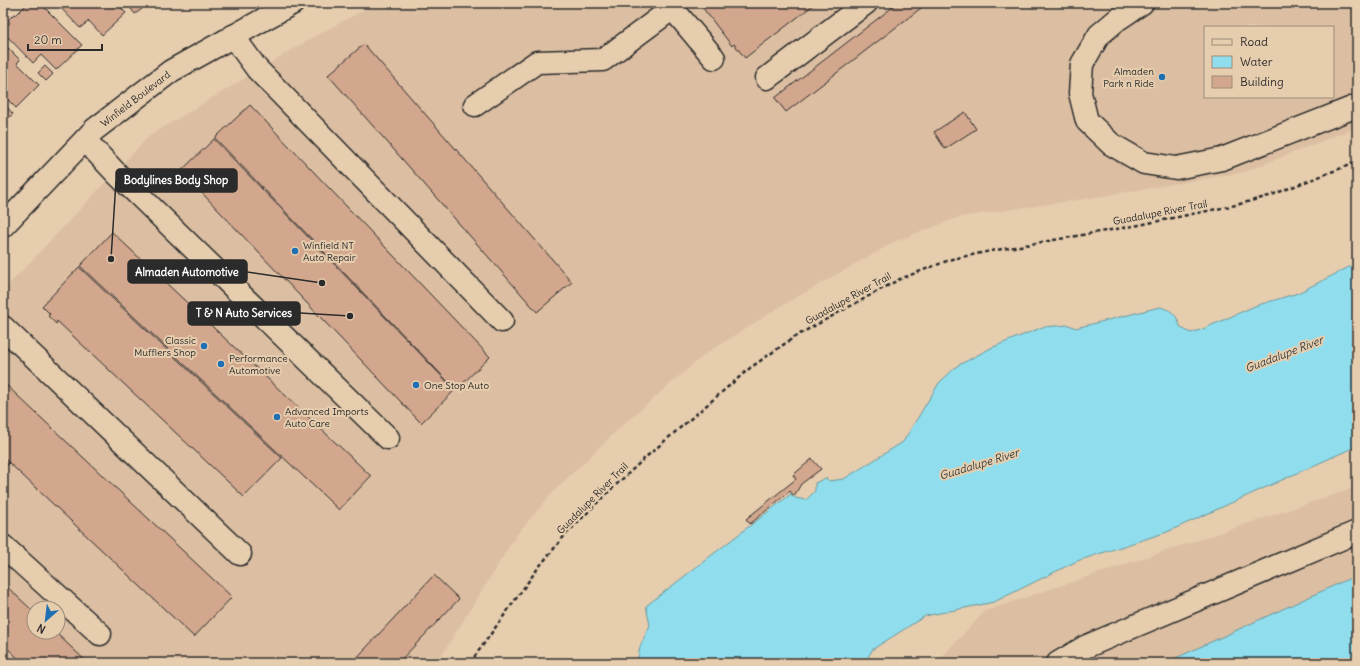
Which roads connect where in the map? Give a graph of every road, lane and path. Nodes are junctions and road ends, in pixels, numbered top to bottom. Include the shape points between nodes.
1 (292, 3) edge
2 (866, 3) edge
3 (1142, 3) edge
4 (670, 6) edge
5 (233, 36) junction
6 (714, 58) dead end
7 (767, 78) dead end
8 (475, 105) dead end
9 (1357, 106) edge
10 (85, 140) junction
11 (1357, 162) edge
12 (3, 226) edge
13 (502, 321) dead end
14 (3, 327) edge
15 (388, 438) dead end
16 (1357, 532) edge
17 (3, 546) edge
18 (240, 554) dead end
19 (100, 634) dead end
20 (470, 663) edge
21 (1058, 663) edge

1 - 5 street, Winfield Boulevard
2 - 7 street
3 - 9 street via 1099,35 1082,64 1080,93 1087,121 1111,144 1144,163 1176,168 1222,159
4 - 6 street
4 - 8 street via 603,60 537,62
5 - 10 street, Winfield Boulevard via 171,71 94,130
5 - 13 street via 257,69
10 - 12 street, Winfield Boulevard
10 - 15 street
11 - 20 path, Guadalupe River Trail via 1269,196 1236,205 1139,226 991,250 952,259 900,279 847,307 796,336 750,368 602,498 566,534 538,568
14 - 18 street
16 - 21 street via 1085,647
17 - 19 street

